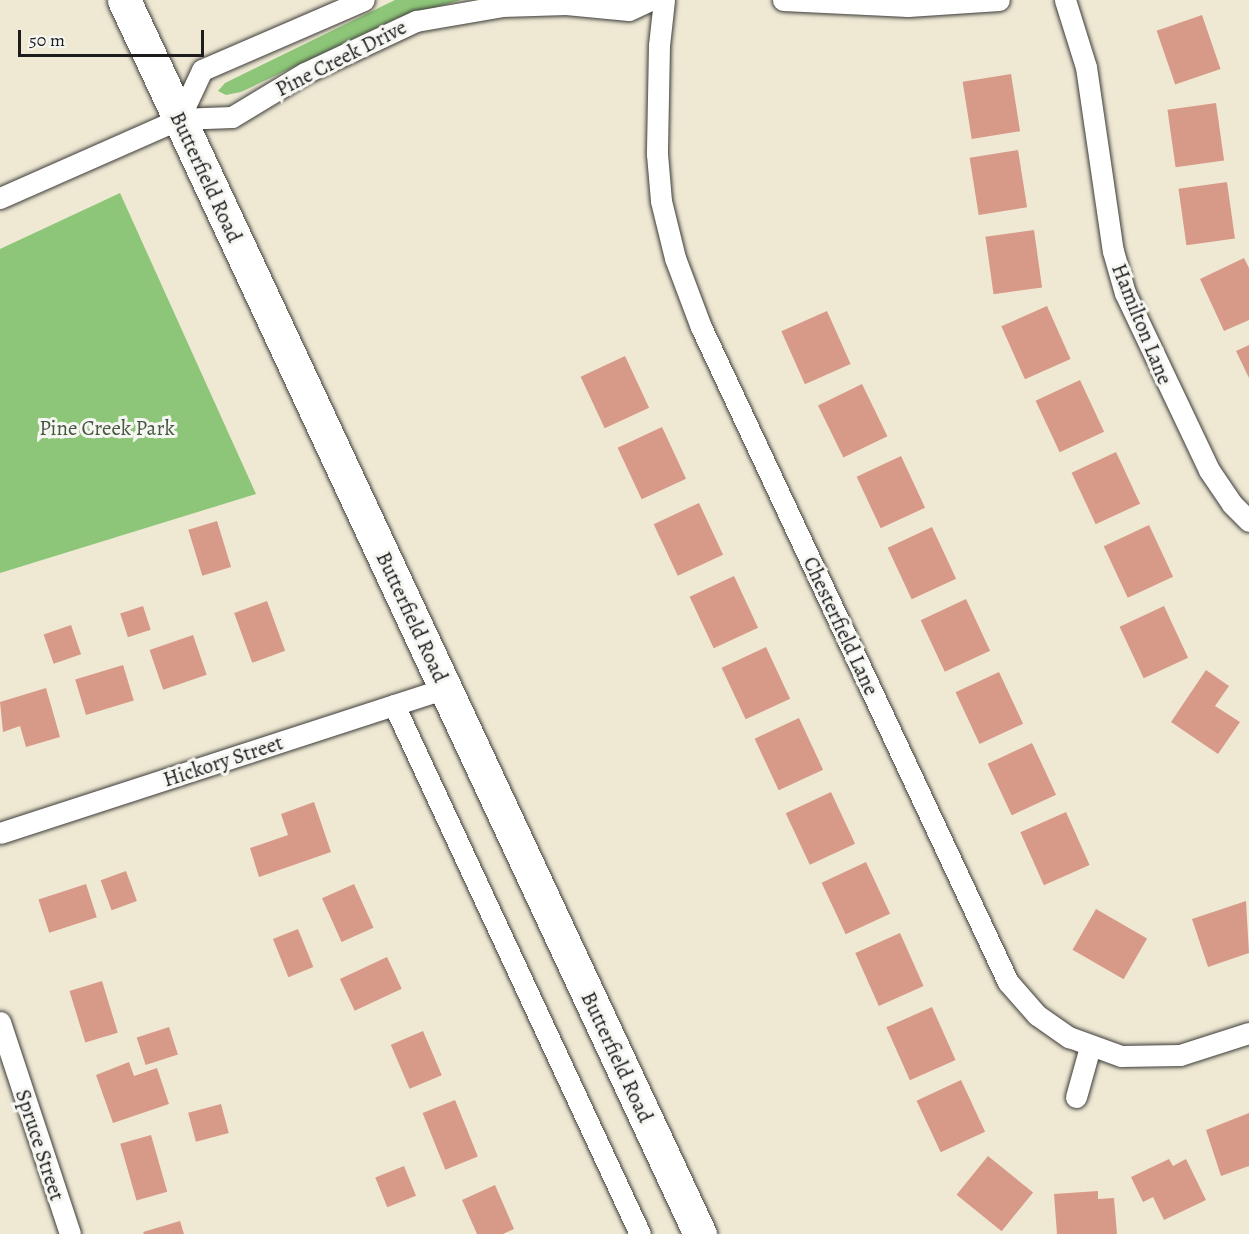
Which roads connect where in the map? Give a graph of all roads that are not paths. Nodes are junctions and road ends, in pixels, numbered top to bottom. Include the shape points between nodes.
1 (124, 0) edge
2 (364, 0) edge
3 (650, 0) edge
4 (664, 0) edge
5 (783, 0) edge
6 (999, 0) edge
7 (1065, 0) edge
8 (179, 119) junction
9 (0, 198) edge
10 (1249, 521) edge
11 (446, 688) junction
12 (394, 705) junction
13 (0, 833) edge
14 (0, 1022) edge
15 (1249, 1033) edge
16 (1090, 1047) junction
17 (1076, 1097) dead end
18 (70, 1234) edge
19 (640, 1234) edge
20 (700, 1234) edge

1 - 8 main road, Butterfield Road
2 - 8 street, Pine Creek Drive via 202,70
3 - 8 street, Pine Creek Drive via 629,10 513,6 444,14 374,39 232,117
4 - 16 street, Chesterfield Lane via 656,101 661,201 675,258 701,327 1008,982 1037,1015
5 - 6 street via 908,6
7 - 10 street, Hamilton Lane via 1086,67 1113,251 1125,292 1209,470
8 - 9 street, Pine Creek Drive
8 - 11 main road, Butterfield Road
11 - 12 street, Hickory Street
11 - 20 main road, Butterfield Road
12 - 13 street, Hickory Street
12 - 19 street
14 - 18 street, Spruce Street
15 - 16 street, Chesterfield Lane via 1180,1055 1150,1058 1121,1056
16 - 17 street

